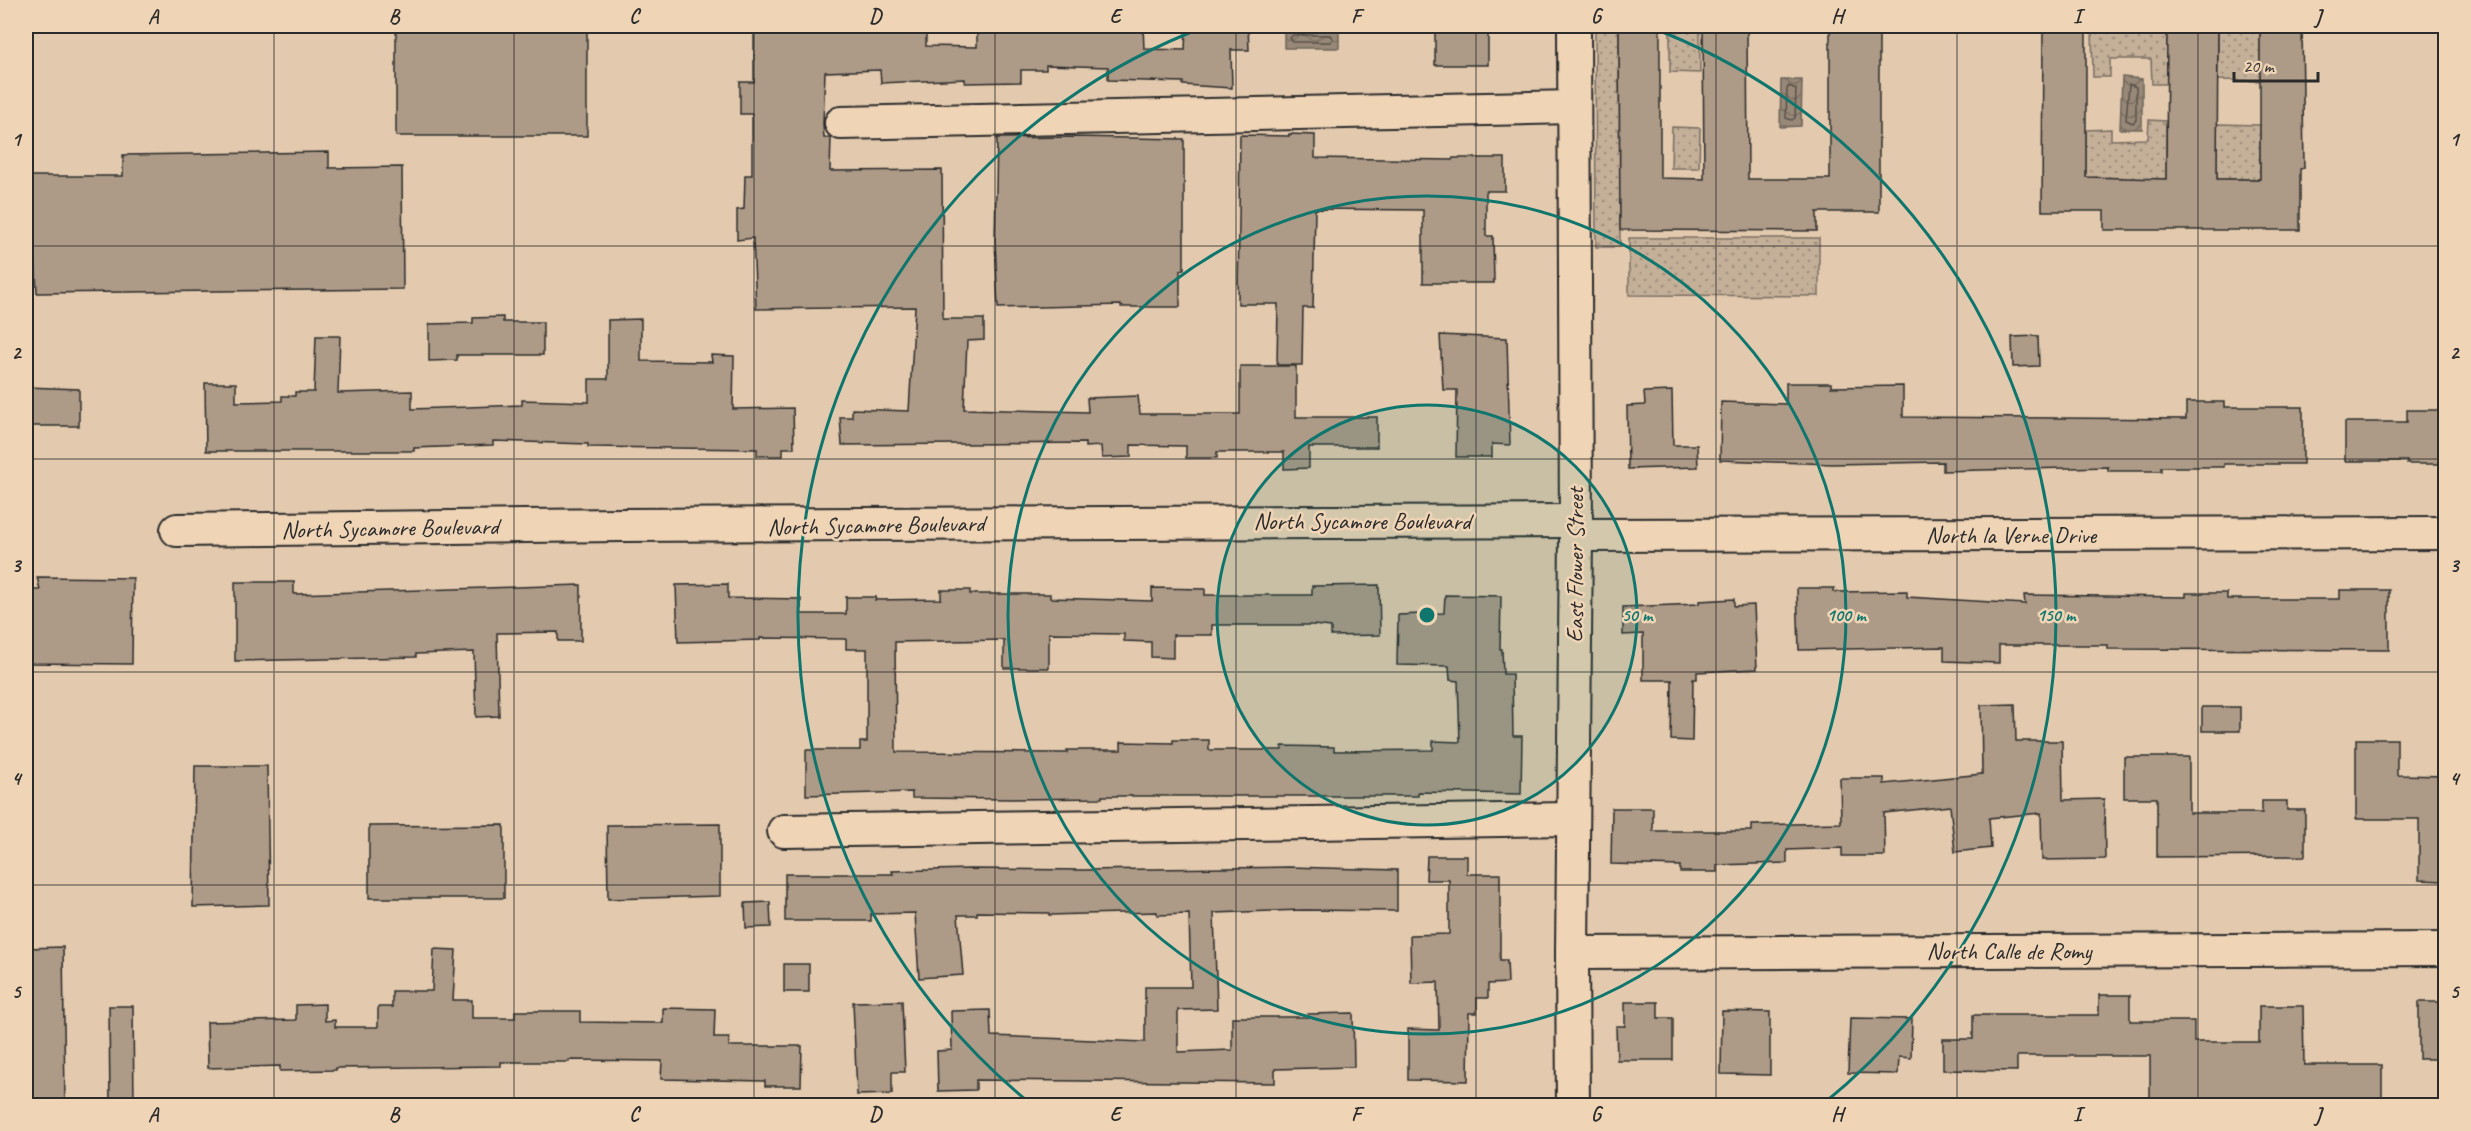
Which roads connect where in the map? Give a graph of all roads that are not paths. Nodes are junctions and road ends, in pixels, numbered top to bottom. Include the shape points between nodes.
1 (1574, 26) edge
2 (1574, 107) junction
3 (841, 123) dead end
4 (1576, 528) junction
5 (177, 530) dead end
6 (2445, 533) edge
7 (1573, 819) junction
8 (784, 831) dead end
9 (2445, 949) edge
10 (1572, 953) junction
11 (1573, 1106) edge

1 - 2 street, East Flower Street
2 - 3 street
2 - 4 street, East Flower Street
4 - 5 street, North Sycamore Boulevard via 622,525
4 - 6 street, North la Verne Drive
4 - 7 street, East Flower Street
7 - 8 street
7 - 10 street, East Flower Street
9 - 10 street, North Calle de Romy
10 - 11 street, East Flower Street

